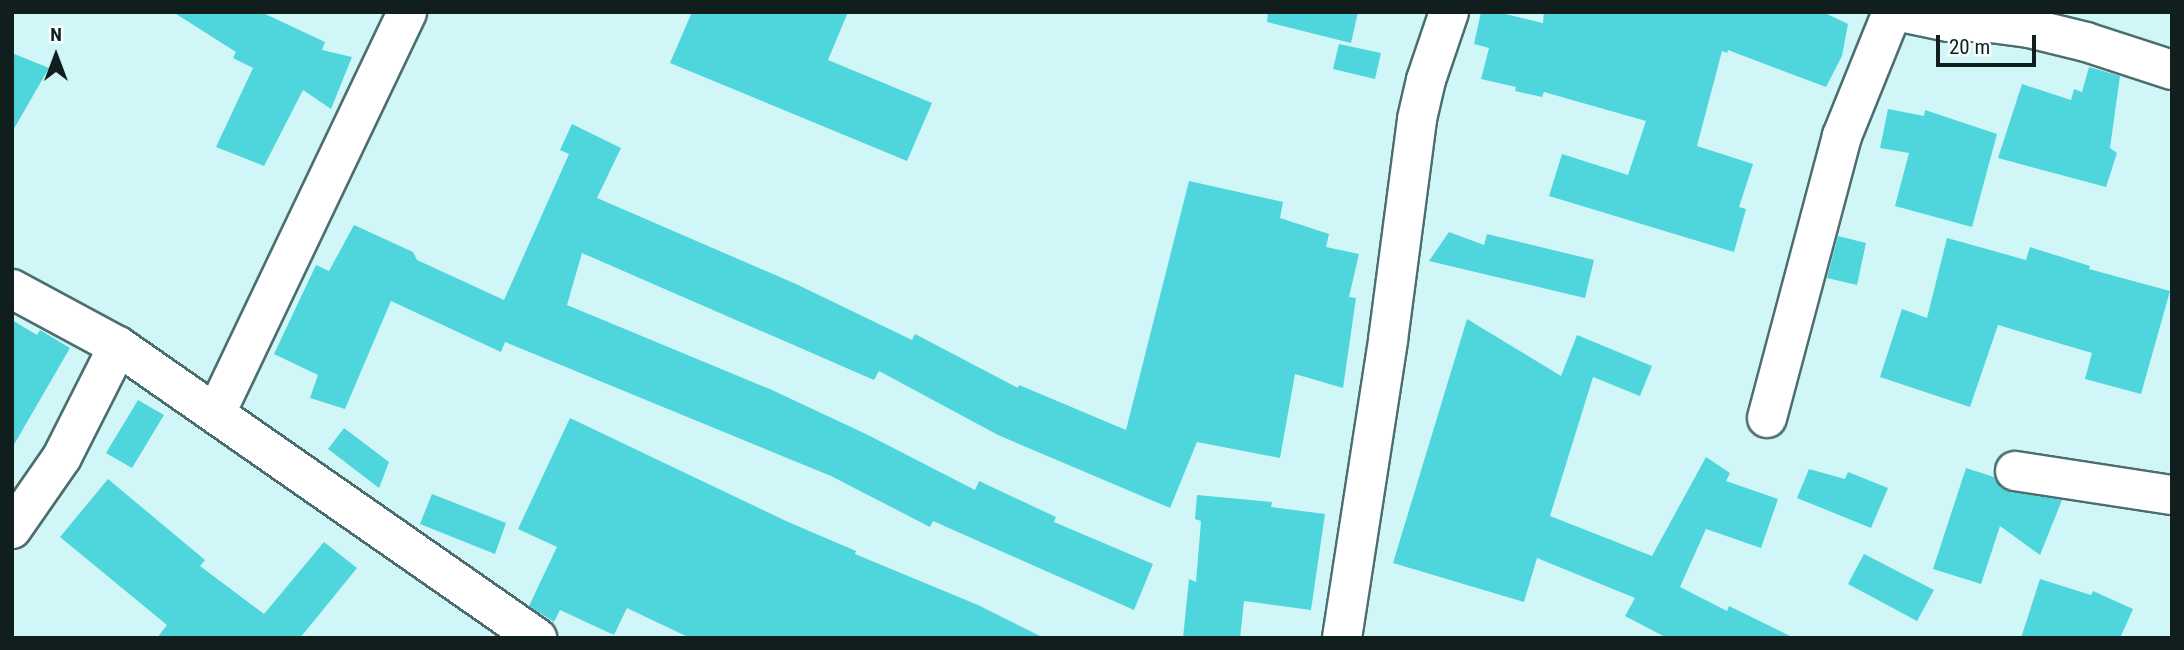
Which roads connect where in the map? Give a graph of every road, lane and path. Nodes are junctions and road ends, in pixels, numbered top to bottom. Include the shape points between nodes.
1 (407, 12) edge
2 (1450, 12) edge
3 (1892, 12) edge
4 (1900, 12) edge
5 (2172, 70) edge
6 (12, 289) edge
7 (118, 346) junction
8 (216, 413) junction
9 (1767, 418) dead end
10 (2015, 471) dead end
11 (2172, 495) edge
12 (12, 529) edge
13 (529, 636) edge
14 (1342, 638) edge

1 - 8 street
2 - 14 street via 1417,119
3 - 9 street via 1842,136
4 - 5 street via 1948,22 2029,29
6 - 7 street
7 - 8 street
7 - 12 street via 62,457
8 - 13 street
10 - 11 street

